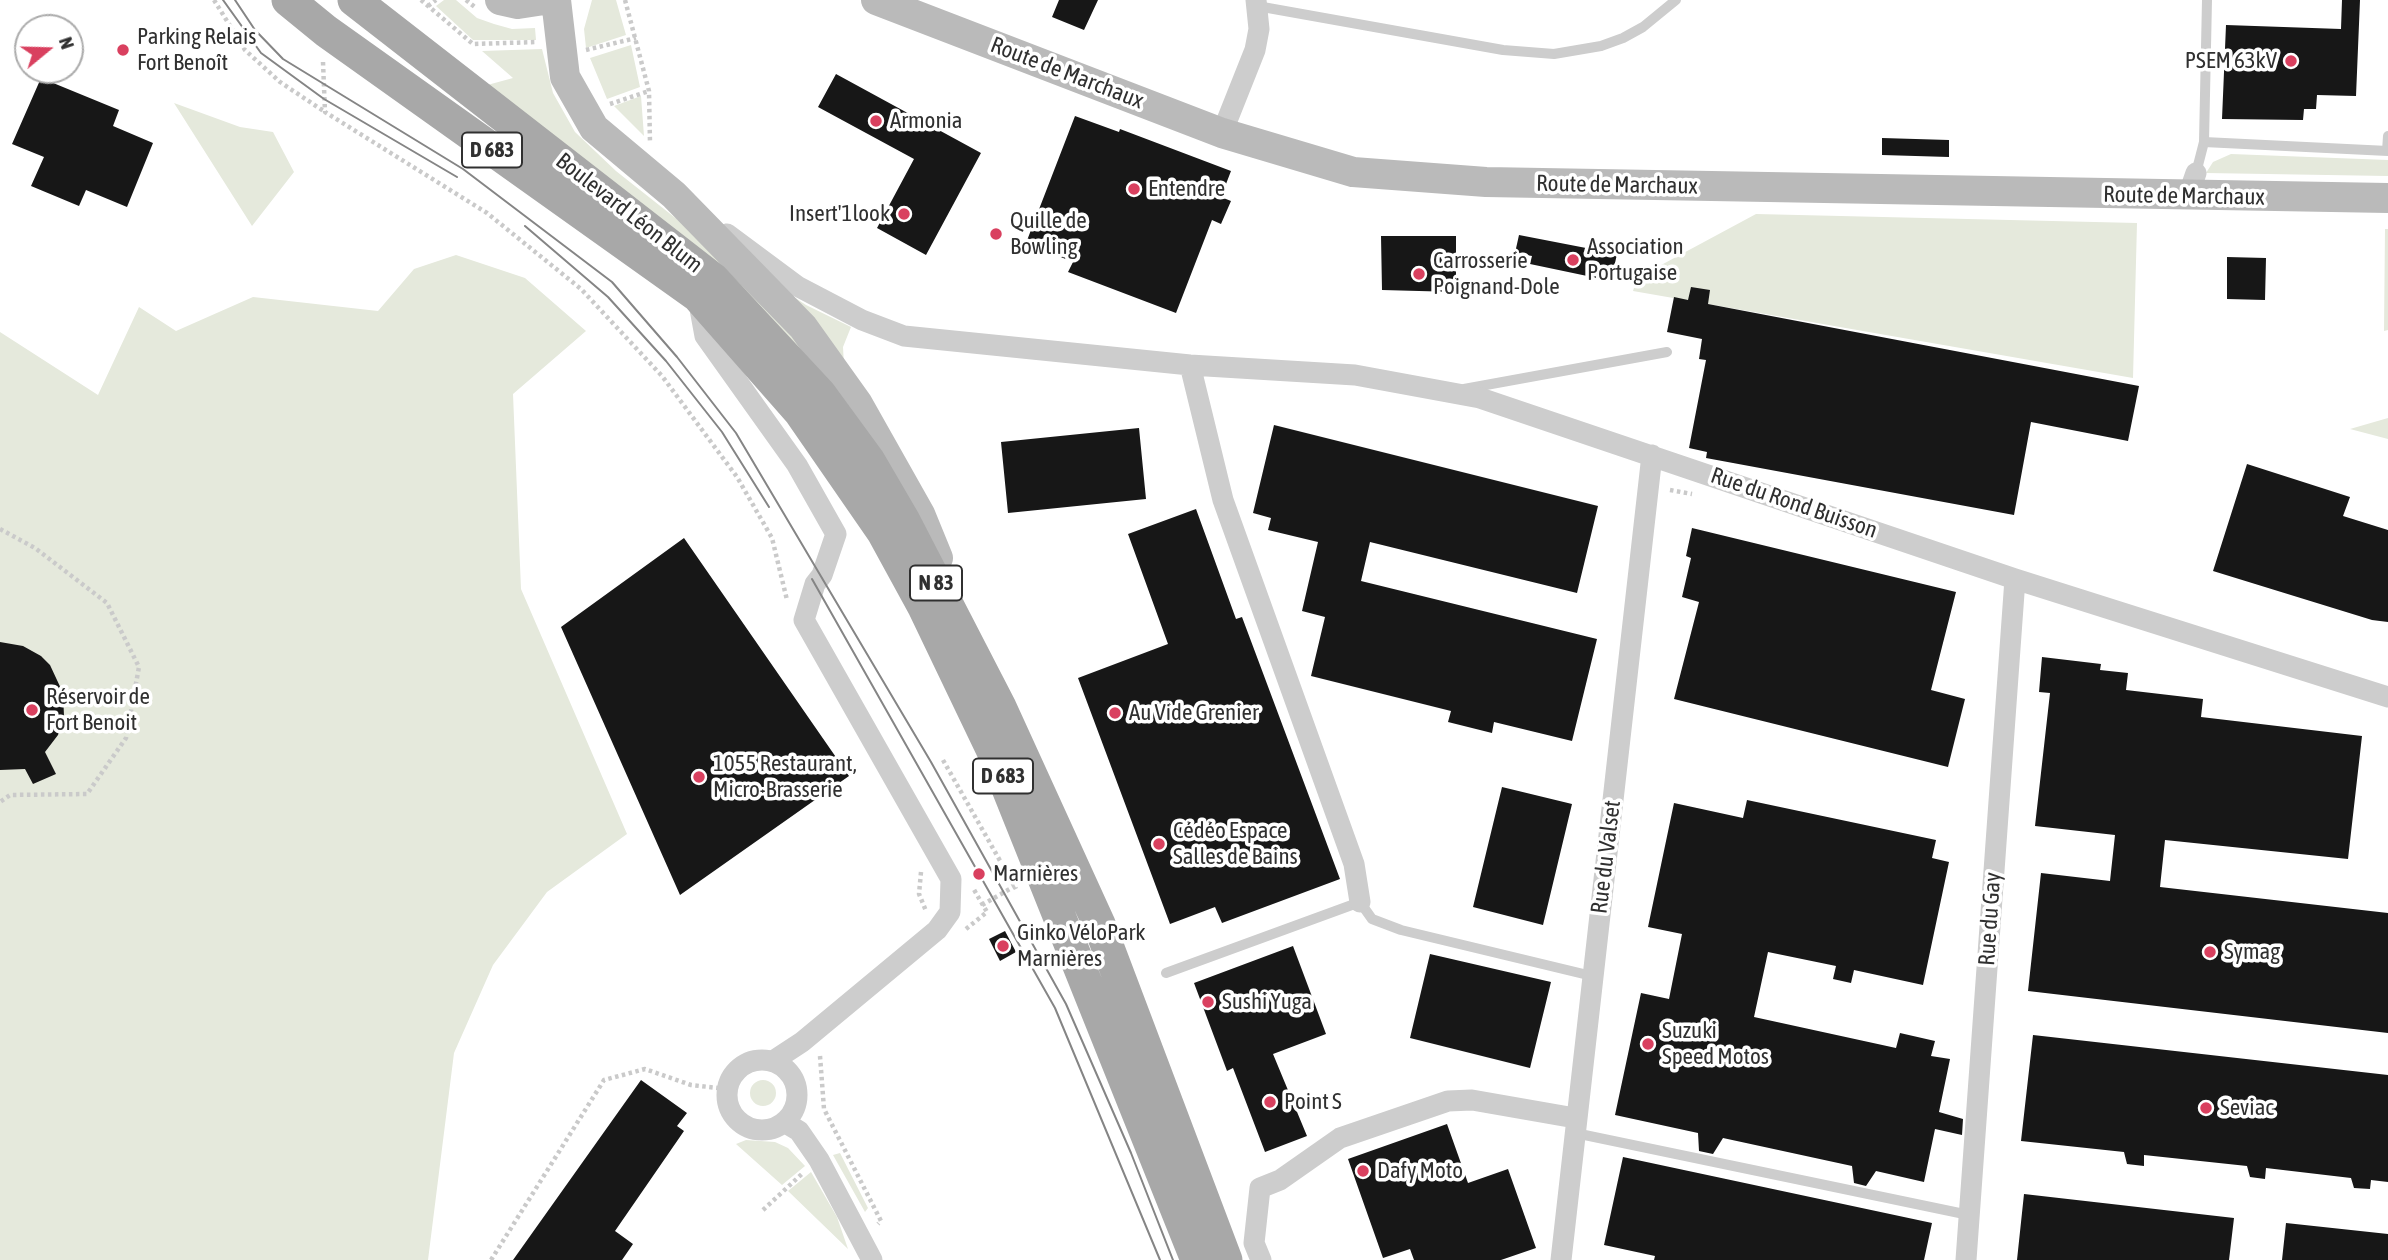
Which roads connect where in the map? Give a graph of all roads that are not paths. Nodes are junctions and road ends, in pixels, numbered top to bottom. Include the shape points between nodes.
1 (288, 0) edge
2 (328, 0) edge
3 (354, 0) edge
4 (500, 0) edge
5 (544, 0) edge
6 (556, 0) edge
7 (876, 0) edge
8 (1676, 0) edge
9 (2207, 0) edge
10 (1256, 3) edge
11 (1222, 133) junction
12 (2388, 136) edge
13 (2204, 142) junction
14 (2388, 151) edge
15 (2192, 185) junction
16 (674, 195) junction
17 (2388, 198) edge
18 (698, 296) junction
19 (1667, 352) dead end
20 (1190, 365) junction
21 (1448, 392) junction
22 (1652, 455) junction
23 (2015, 579) junction
24 (2388, 697) edge
25 (1000, 707) junction
26 (1360, 902) junction
27 (1166, 973) dead end
28 (1592, 976) junction
29 (773, 1061) junction
30 (784, 1122) junction
31 (1574, 1125) junction
32 (1969, 1215) junction
33 (868, 1254) edge
34 (1564, 1259) edge
35 (1196, 1260) edge
36 (1226, 1260) edge
37 (1261, 1260) edge
38 (1966, 1260) edge

1 - 18 main road, D 683
2 - 18 main road, Boulevard Léon Blum via 559,176
3 - 25 main road, Boulevard Léon Blum / N 83 via 713,279 820,394 869,461 904,521
4 - 5 main road via 518,4
6 - 16 main road, D 683 via 565,77 594,128
7 - 11 main road, Route de Marchaux
8 - 10 lane via 1623,38 1554,54 1503,50
9 - 13 lane
10 - 11 street via 1259,29 1255,50
11 - 15 main road, Route de Marchaux via 1353,172 1486,182
12 - 14 lane
13 - 14 lane
13 - 15 lane
15 - 17 main road, Route de Marchaux
16 - 20 street, Rue du Rond Buisson via 797,286 904,336
16 - 25 main road, D 683 via 803,327 858,404 920,514
18 - 29 street via 705,336 797,465 836,534 804,620 951,879 950,912 937,930
18 - 35 main road, D 683 via 800,412 883,532 924,607 993,751
19 - 21 lane
20 - 21 street, Rue du Rond Buisson via 1355,375
20 - 26 street via 1223,500 1354,864
21 - 22 street, Rue du Rond Buisson
22 - 23 street, Rue du Rond Buisson
22 - 28 street, Rue du Valset
23 - 24 street, Rue du Rond Buisson
23 - 32 street, Rue du Gay
25 - 36 main road, D 683 via 1099,924
26 - 27 lane
26 - 28 lane via 1372,919 1401,930
28 - 31 street, Rue du Valset
29 - 30 street via 789,1073 797,1089 795,1107
29 - 30 street via 753,1060 735,1071 727,1089 730,1110 745,1125 765,1129
30 - 33 street via 799,1131 819,1160
31 - 32 lane
31 - 34 street, Rue du Valset
31 - 37 street via 1472,1100 1448,1101 1340,1138 1280,1180 1260,1188 1254,1243
32 - 38 street, Rue du Gay

